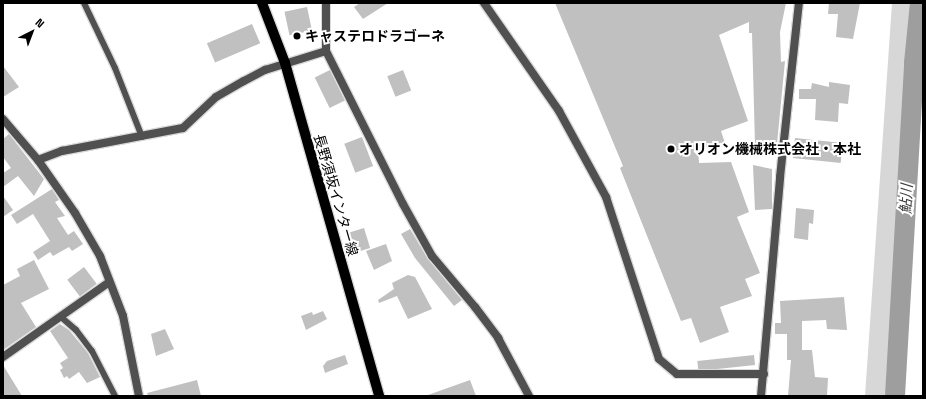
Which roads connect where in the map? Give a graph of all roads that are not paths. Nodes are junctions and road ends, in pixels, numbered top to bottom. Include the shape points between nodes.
1 (84, 3) edge
2 (262, 3) edge
3 (326, 3) edge
4 (484, 3) edge
5 (799, 3) edge
6 (326, 51) junction
7 (285, 64) junction
8 (3, 119) edge
9 (142, 137) junction
10 (38, 160) junction
11 (108, 283) junction
12 (61, 317) junction
13 (3, 357) edge
14 (764, 374) junction
15 (115, 396) edge
16 (139, 396) edge
17 (379, 396) edge
18 (529, 396) edge
19 (761, 396) edge

1 - 9 lane via 115,68
2 - 7 main road, 長野須坂インター線
3 - 6 street
4 - 14 street via 559,111 606,197 659,358 677,374
5 - 14 street via 780,177
6 - 7 street
6 - 18 street via 432,256 498,338
7 - 9 street via 265,70 216,97 183,128
7 - 17 main road, 長野須坂インター線
8 - 10 street
9 - 10 street via 62,151
10 - 11 street via 79,219 100,256
11 - 12 street
11 - 16 street via 122,316
12 - 13 street
12 - 15 lane via 76,330 92,351
14 - 19 street

